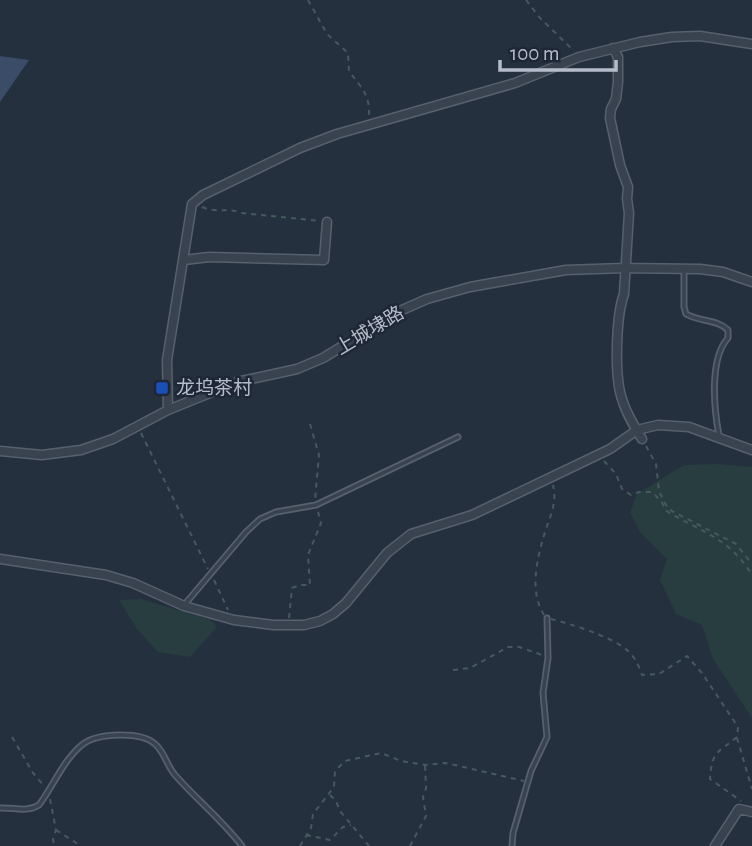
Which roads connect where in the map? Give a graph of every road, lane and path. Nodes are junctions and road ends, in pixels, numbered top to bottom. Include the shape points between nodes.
1 (308, 0) edge
2 (526, 0) edge
3 (752, 44) edge
4 (613, 48) junction
5 (579, 57) junction
6 (369, 124) junction
7 (193, 203) junction
8 (327, 222) joint
9 (184, 260) junction
10 (624, 268) junction
11 (684, 269) junction
12 (752, 282) edge
13 (168, 410) junction
14 (310, 424) dead end
15 (138, 427) junction
16 (639, 435) junction
17 (457, 437) dead end
18 (720, 438) junction
19 (752, 450) edge
20 (0, 451) edge
21 (600, 454) junction
22 (551, 477) junction
23 (316, 505) junction
24 (0, 559) edge
25 (752, 564) edge
26 (211, 573) junction
27 (752, 575) edge
28 (184, 606) junction
29 (547, 618) junction
30 (234, 620) junction
31 (288, 626) junction
32 (548, 657) junction
33 (453, 670) dead end
34 (12, 737) dead end
35 (737, 737) junction
36 (425, 765) junction
37 (528, 782) junction
38 (752, 789) edge
39 (48, 793) junction
40 (329, 794) junction
41 (742, 801) dead end
42 (0, 807) edge
43 (752, 812) edge
44 (352, 825) junction
45 (56, 830) junction
46 (306, 835) junction
47 (54, 846) edge
48 (81, 846) edge
49 (242, 846) edge
50 (300, 846) edge
51 (369, 846) edge
52 (410, 846) edge
53 (512, 846) edge
54 (715, 846) edge

1 - 6 path via 327,34 348,53 349,71 370,104
2 - 5 path
3 - 4 street via 700,36
4 - 5 street
4 - 10 street via 618,57 618,82 610,118 628,187
5 - 6 street via 515,83
6 - 7 street via 300,148
7 - 8 path via 215,213 234,210
7 - 9 street
8 - 9 street via 324,260
9 - 13 street via 167,360
10 - 11 street, 上城埭路
10 - 13 street, 上城埭路 via 566,270 427,299 323,358 297,369 237,382
10 - 16 street via 617,354 621,397
11 - 12 street, 上城埭路 via 723,272
11 - 18 lane via 687,314 728,330 717,357 715,413
13 - 15 street, 上城埭路
14 - 23 path via 319,455
15 - 20 street, 上城埭路 via 81,450 42,454
15 - 26 path
16 - 18 street via 659,425 689,427
16 - 21 street
16 - 25 path via 656,464 659,491 668,509 736,544
17 - 23 lane
18 - 19 street
21 - 22 street
21 - 27 path via 622,489 631,495 652,492 665,510 723,541
22 - 29 path via 556,498 543,538 535,591
22 - 31 street via 472,515 411,534 387,553 333,614
23 - 26 lane via 260,519
23 - 31 path via 321,523 308,555 310,585 292,588
24 - 28 street via 106,575
26 - 28 lane
26 - 30 path
28 - 30 street
29 - 32 lane
29 - 35 path via 618,644 629,651 642,675 659,674 687,656 738,727
30 - 31 street
32 - 33 path via 508,647 470,668
32 - 37 lane via 543,694 547,737
34 - 39 path
35 - 38 path
35 - 41 path via 717,751 710,779
36 - 37 path via 446,763
36 - 40 path via 381,753 345,761 335,771
36 - 52 path via 426,816
37 - 53 lane
39 - 42 lane via 32,809
39 - 45 path
39 - 49 lane via 72,754 86,742 108,736 145,738 156,744 173,773
40 - 44 path
40 - 46 path via 313,814
43 - 54 street via 742,808 735,813
44 - 46 path via 330,839
44 - 51 path
45 - 47 path
45 - 48 path
46 - 50 path

